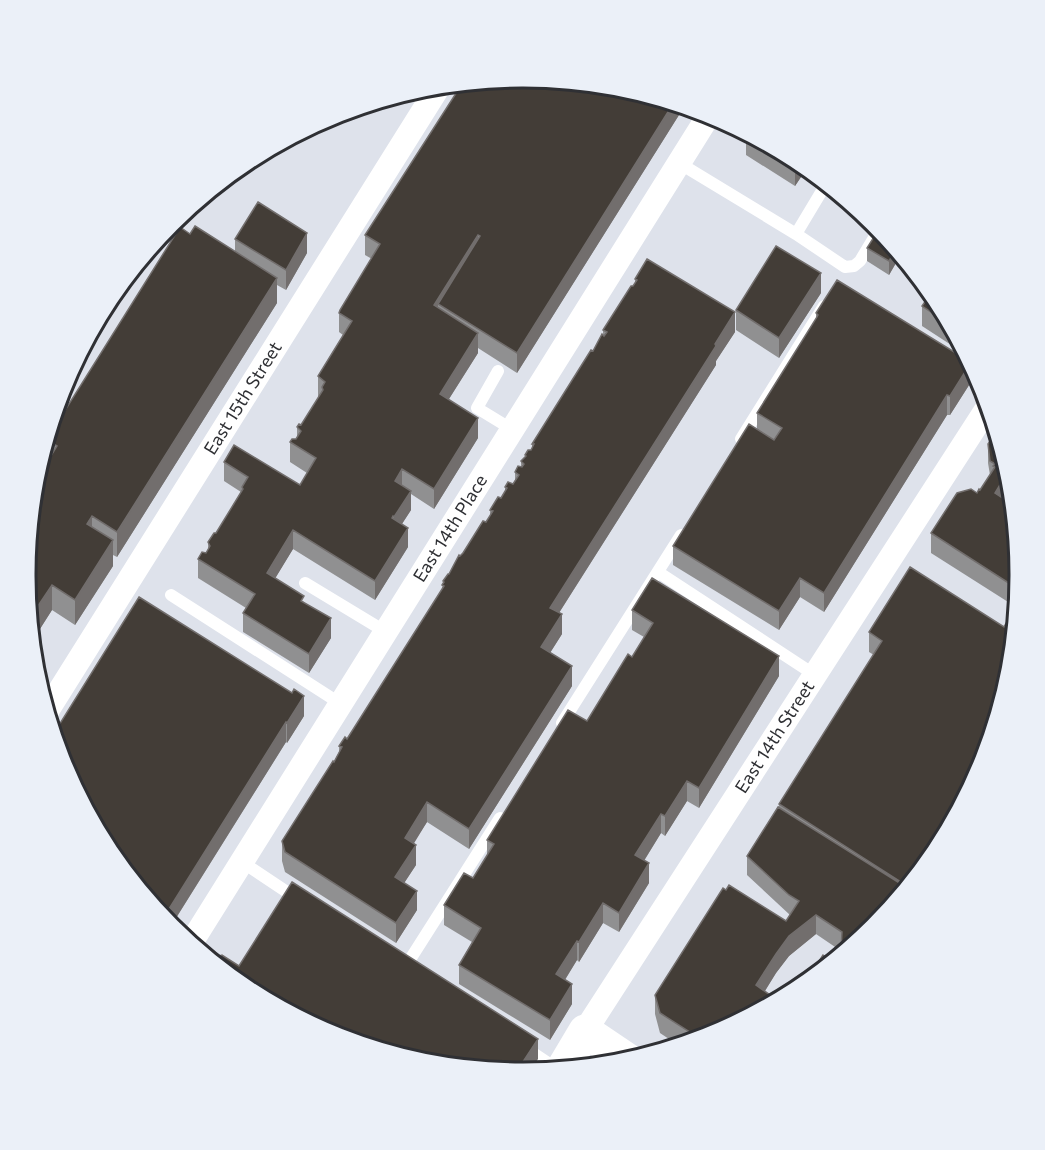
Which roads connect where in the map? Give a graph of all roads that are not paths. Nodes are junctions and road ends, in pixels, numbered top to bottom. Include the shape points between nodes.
1 (432, 97) edge
2 (704, 124) edge
3 (679, 163) junction
4 (822, 191) edge
5 (796, 234) junction
6 (874, 238) edge
7 (828, 298) edge
8 (948, 363) edge
9 (498, 371) dead end
10 (966, 376) edge
11 (982, 416) edge
12 (513, 430) junction
13 (734, 450) edge
14 (690, 521) edge
15 (658, 572) junction
16 (305, 583) dead end
17 (171, 595) dead end
18 (386, 632) junction
19 (815, 675) junction
20 (53, 701) edge
21 (341, 705) junction
22 (556, 732) edge
23 (505, 811) edge
24 (242, 862) junction
25 (305, 904) edge
26 (196, 935) edge
27 (404, 969) edge
28 (585, 1031) junction
29 (514, 1040) edge
30 (616, 1052) edge
31 (569, 1059) edge
32 (545, 1061) edge

1 - 20 street, East 15th Street
2 - 3 street, East 14th Place
3 - 5 lane
3 - 12 street, East 14th Place
4 - 5 lane
5 - 6 lane via 845,267 860,261
7 - 13 lane
8 - 10 lane
9 - 12 lane via 477,408
11 - 19 street, East 14th Street
12 - 18 street, East 14th Place
14 - 15 lane
15 - 19 lane
15 - 22 lane
16 - 18 lane
17 - 21 lane
18 - 21 street, East 14th Place
19 - 28 street, East 14th Street
21 - 24 street, East 14th Place
23 - 27 lane
24 - 25 lane
24 - 26 street, East 14th Place
28 - 30 street
28 - 31 street, East 14th Street
29 - 32 lane

